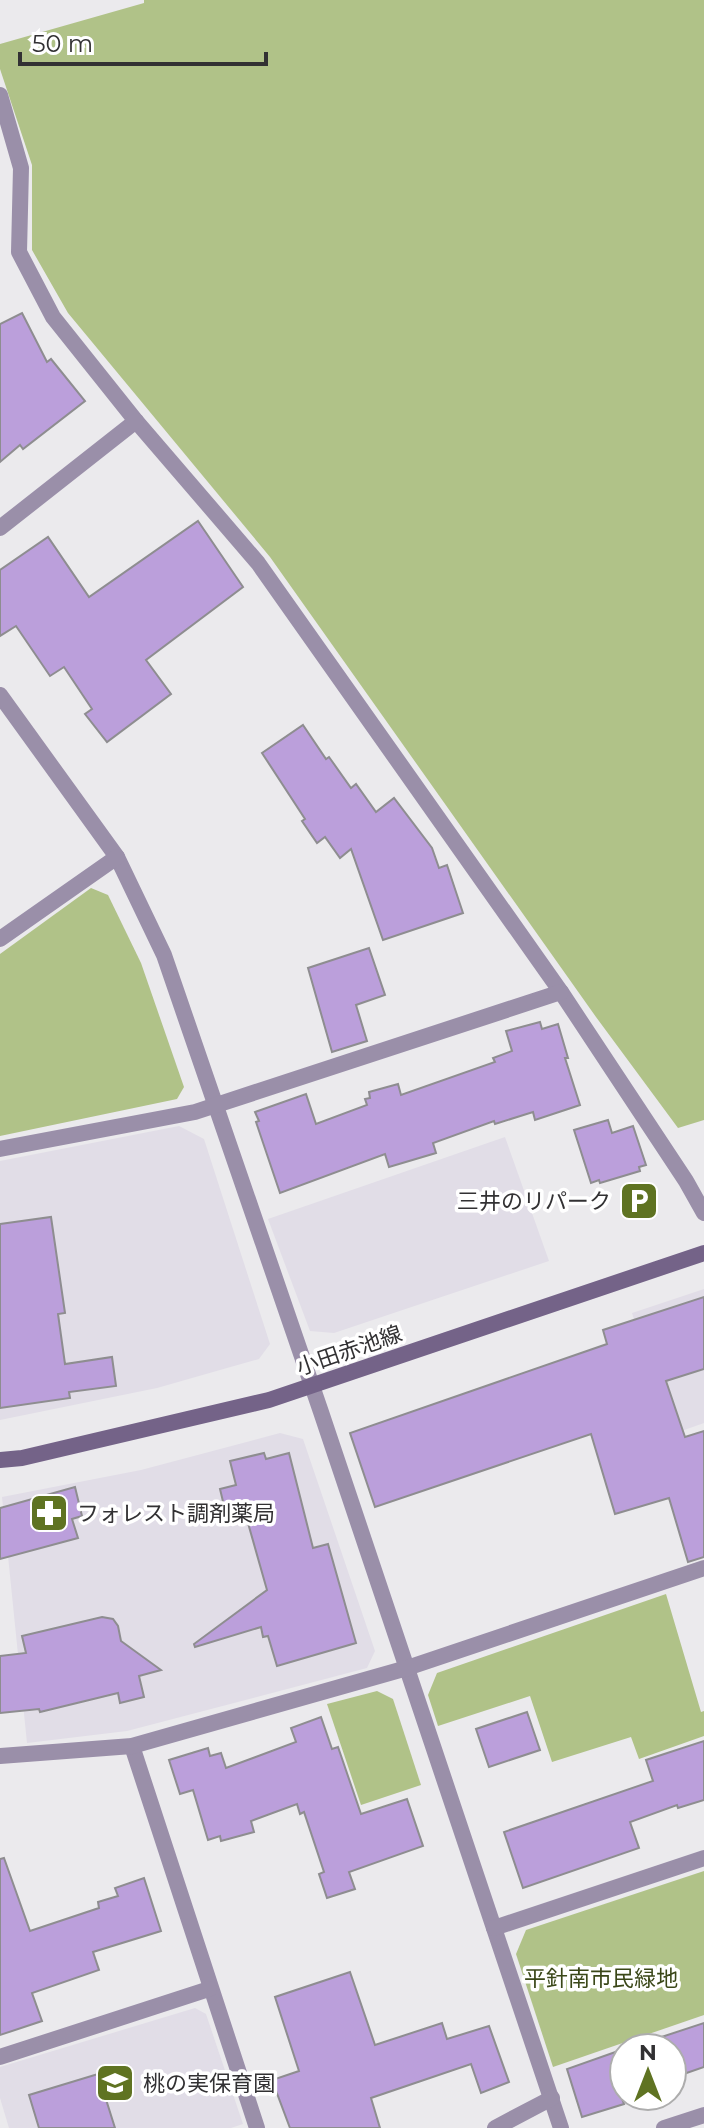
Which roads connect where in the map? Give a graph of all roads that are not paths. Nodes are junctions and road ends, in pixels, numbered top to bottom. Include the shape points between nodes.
1 (0, 95) edge
2 (136, 421) junction
3 (0, 528) edge
4 (0, 695) edge
5 (117, 857) junction
6 (0, 939) edge
7 (561, 992) junction
8 (217, 1106) junction
9 (0, 1149) edge
10 (704, 1213) edge
11 (704, 1253) edge
12 (312, 1386) junction
13 (0, 1460) edge
14 (704, 1568) edge
15 (407, 1668) junction
16 (132, 1746) junction
17 (0, 1756) edge
18 (704, 1858) edge
19 (494, 1928) junction
20 (209, 1989) junction
21 (0, 2057) edge
22 (552, 2098) junction
23 (704, 2115) edge
24 (257, 2128) edge
25 (495, 2128) edge
26 (561, 2128) edge
27 (664, 2128) edge

1 - 2 street via 21,168 19,252 53,317
2 - 3 street
2 - 7 street via 258,563
4 - 5 street
5 - 6 street
5 - 8 street via 164,955
7 - 8 street
7 - 10 street
8 - 9 street
8 - 12 street
11 - 12 street, 小田赤池線
12 - 13 street, 小田赤池線
12 - 15 street
14 - 15 street
15 - 16 street
15 - 19 street
16 - 17 street
16 - 20 street
18 - 19 street
19 - 22 street
20 - 21 street
20 - 24 street
22 - 25 street
22 - 26 street
23 - 27 street

